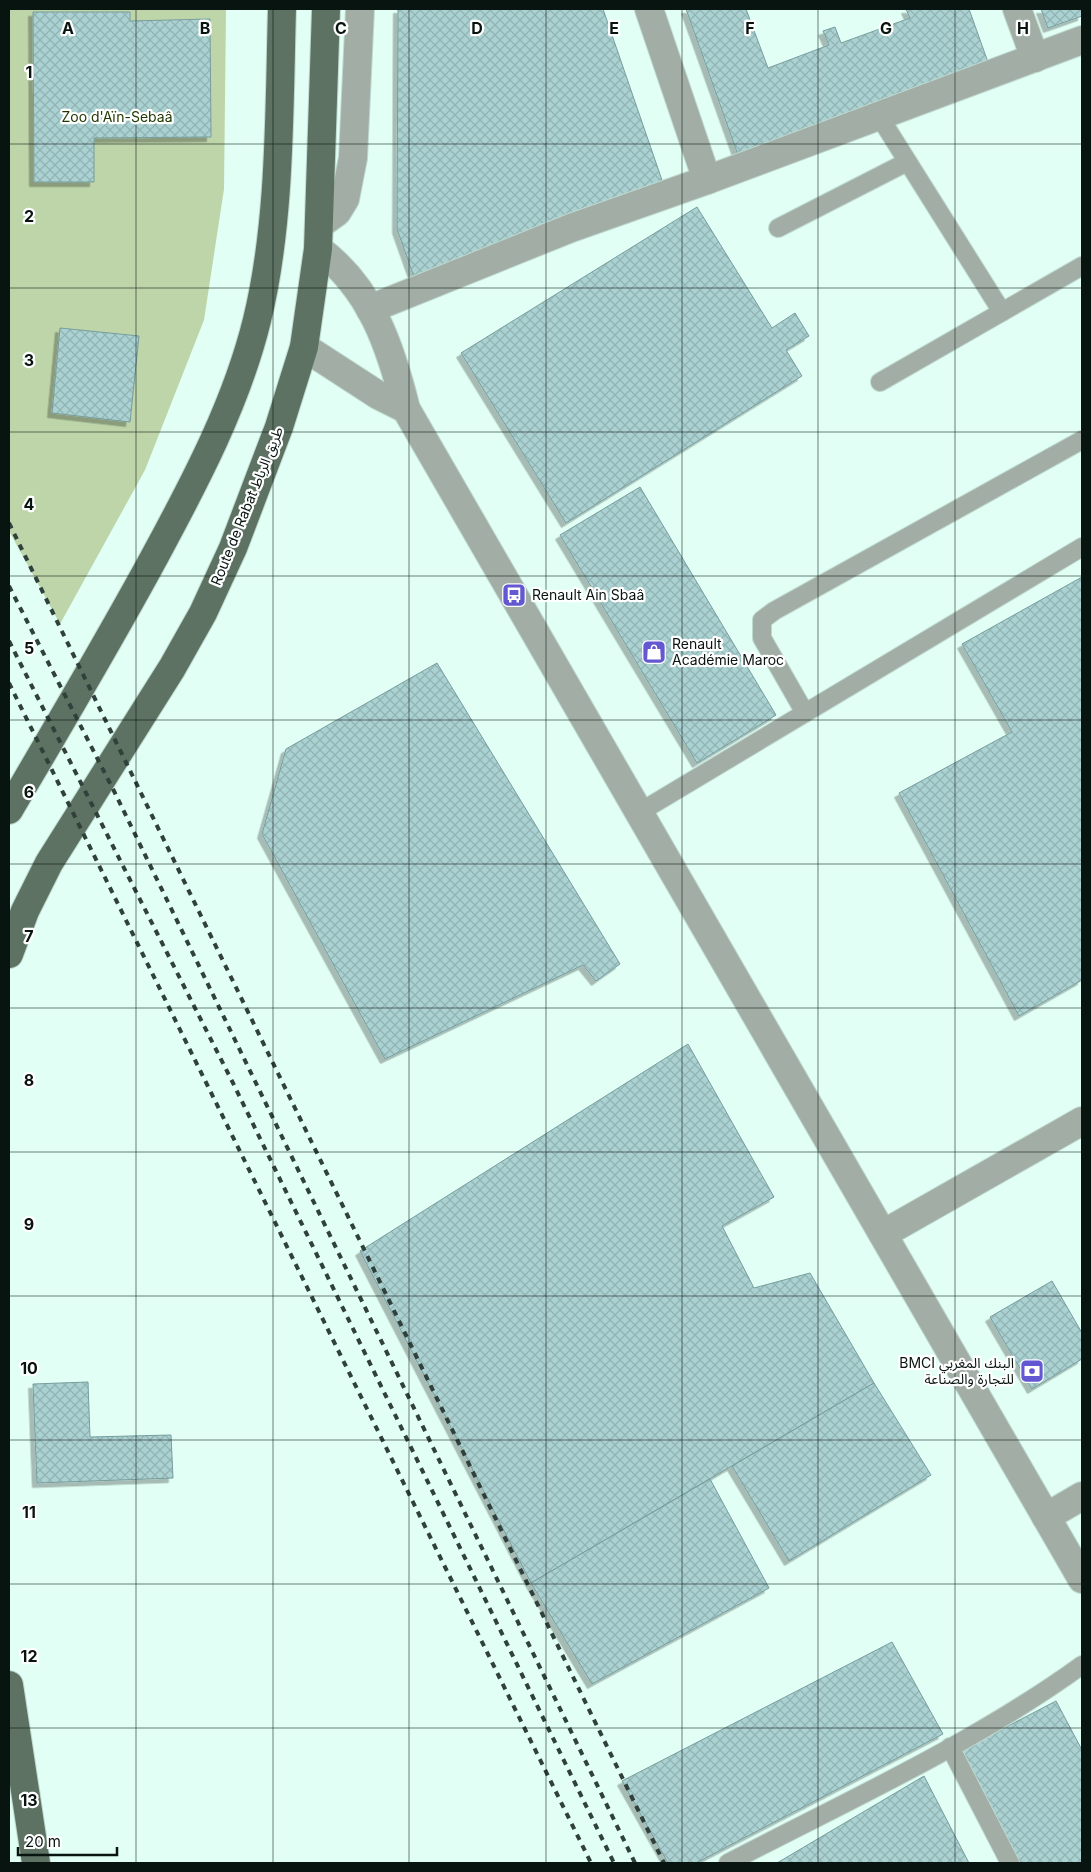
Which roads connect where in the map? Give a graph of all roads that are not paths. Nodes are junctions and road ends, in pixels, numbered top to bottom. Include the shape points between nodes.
1 (282, 9) edge
2 (326, 9) edge
3 (360, 9) edge
4 (649, 9) edge
5 (1016, 9) edge
6 (1082, 40) edge
7 (1035, 58) junction
8 (878, 116) junction
9 (907, 162) junction
10 (707, 180) junction
11 (778, 228) dead end
12 (318, 237) junction
13 (1081, 270) edge
14 (370, 309) junction
15 (1002, 312) junction
16 (304, 346) junction
17 (880, 382) dead end
18 (406, 409) junction
19 (1082, 440) edge
20 (1082, 547) edge
21 (805, 713) junction
22 (9, 810) edge
23 (640, 812) junction
24 (9, 954) edge
25 (1082, 1121) edge
26 (883, 1234) junction
27 (1082, 1496) edge
28 (1046, 1517) junction
29 (1082, 1579) edge
30 (1082, 1665) edge
31 (9, 1685) edge
32 (950, 1747) junction
33 (36, 1863) edge
34 (728, 1863) edge
35 (1010, 1863) edge

1 - 22 main road via 272,226 258,318 247,356 205,458 173,522 121,619
2 - 12 main road, Route de Rabat طريق الرباط
3 - 12 street via 353,158 345,199
4 - 10 street
5 - 7 street
6 - 7 street
7 - 8 street
8 - 9 lane
8 - 10 street
9 - 11 lane
9 - 15 lane
10 - 14 street via 571,228
12 - 14 street via 352,279
12 - 16 main road, Route de Rabat طريق الرباط
13 - 15 lane
14 - 18 street via 393,359
15 - 17 lane
16 - 18 street via 378,395
16 - 24 main road, Route de Rabat طريق الرباط via 233,548 203,613 49,863 25,911
18 - 23 street
19 - 21 lane via 762,620 762,638
20 - 21 lane
21 - 23 lane
23 - 26 street
25 - 26 street
26 - 28 street
27 - 28 street
28 - 29 street
30 - 32 lane via 1036,1698
31 - 33 main road
32 - 34 lane
32 - 35 lane

